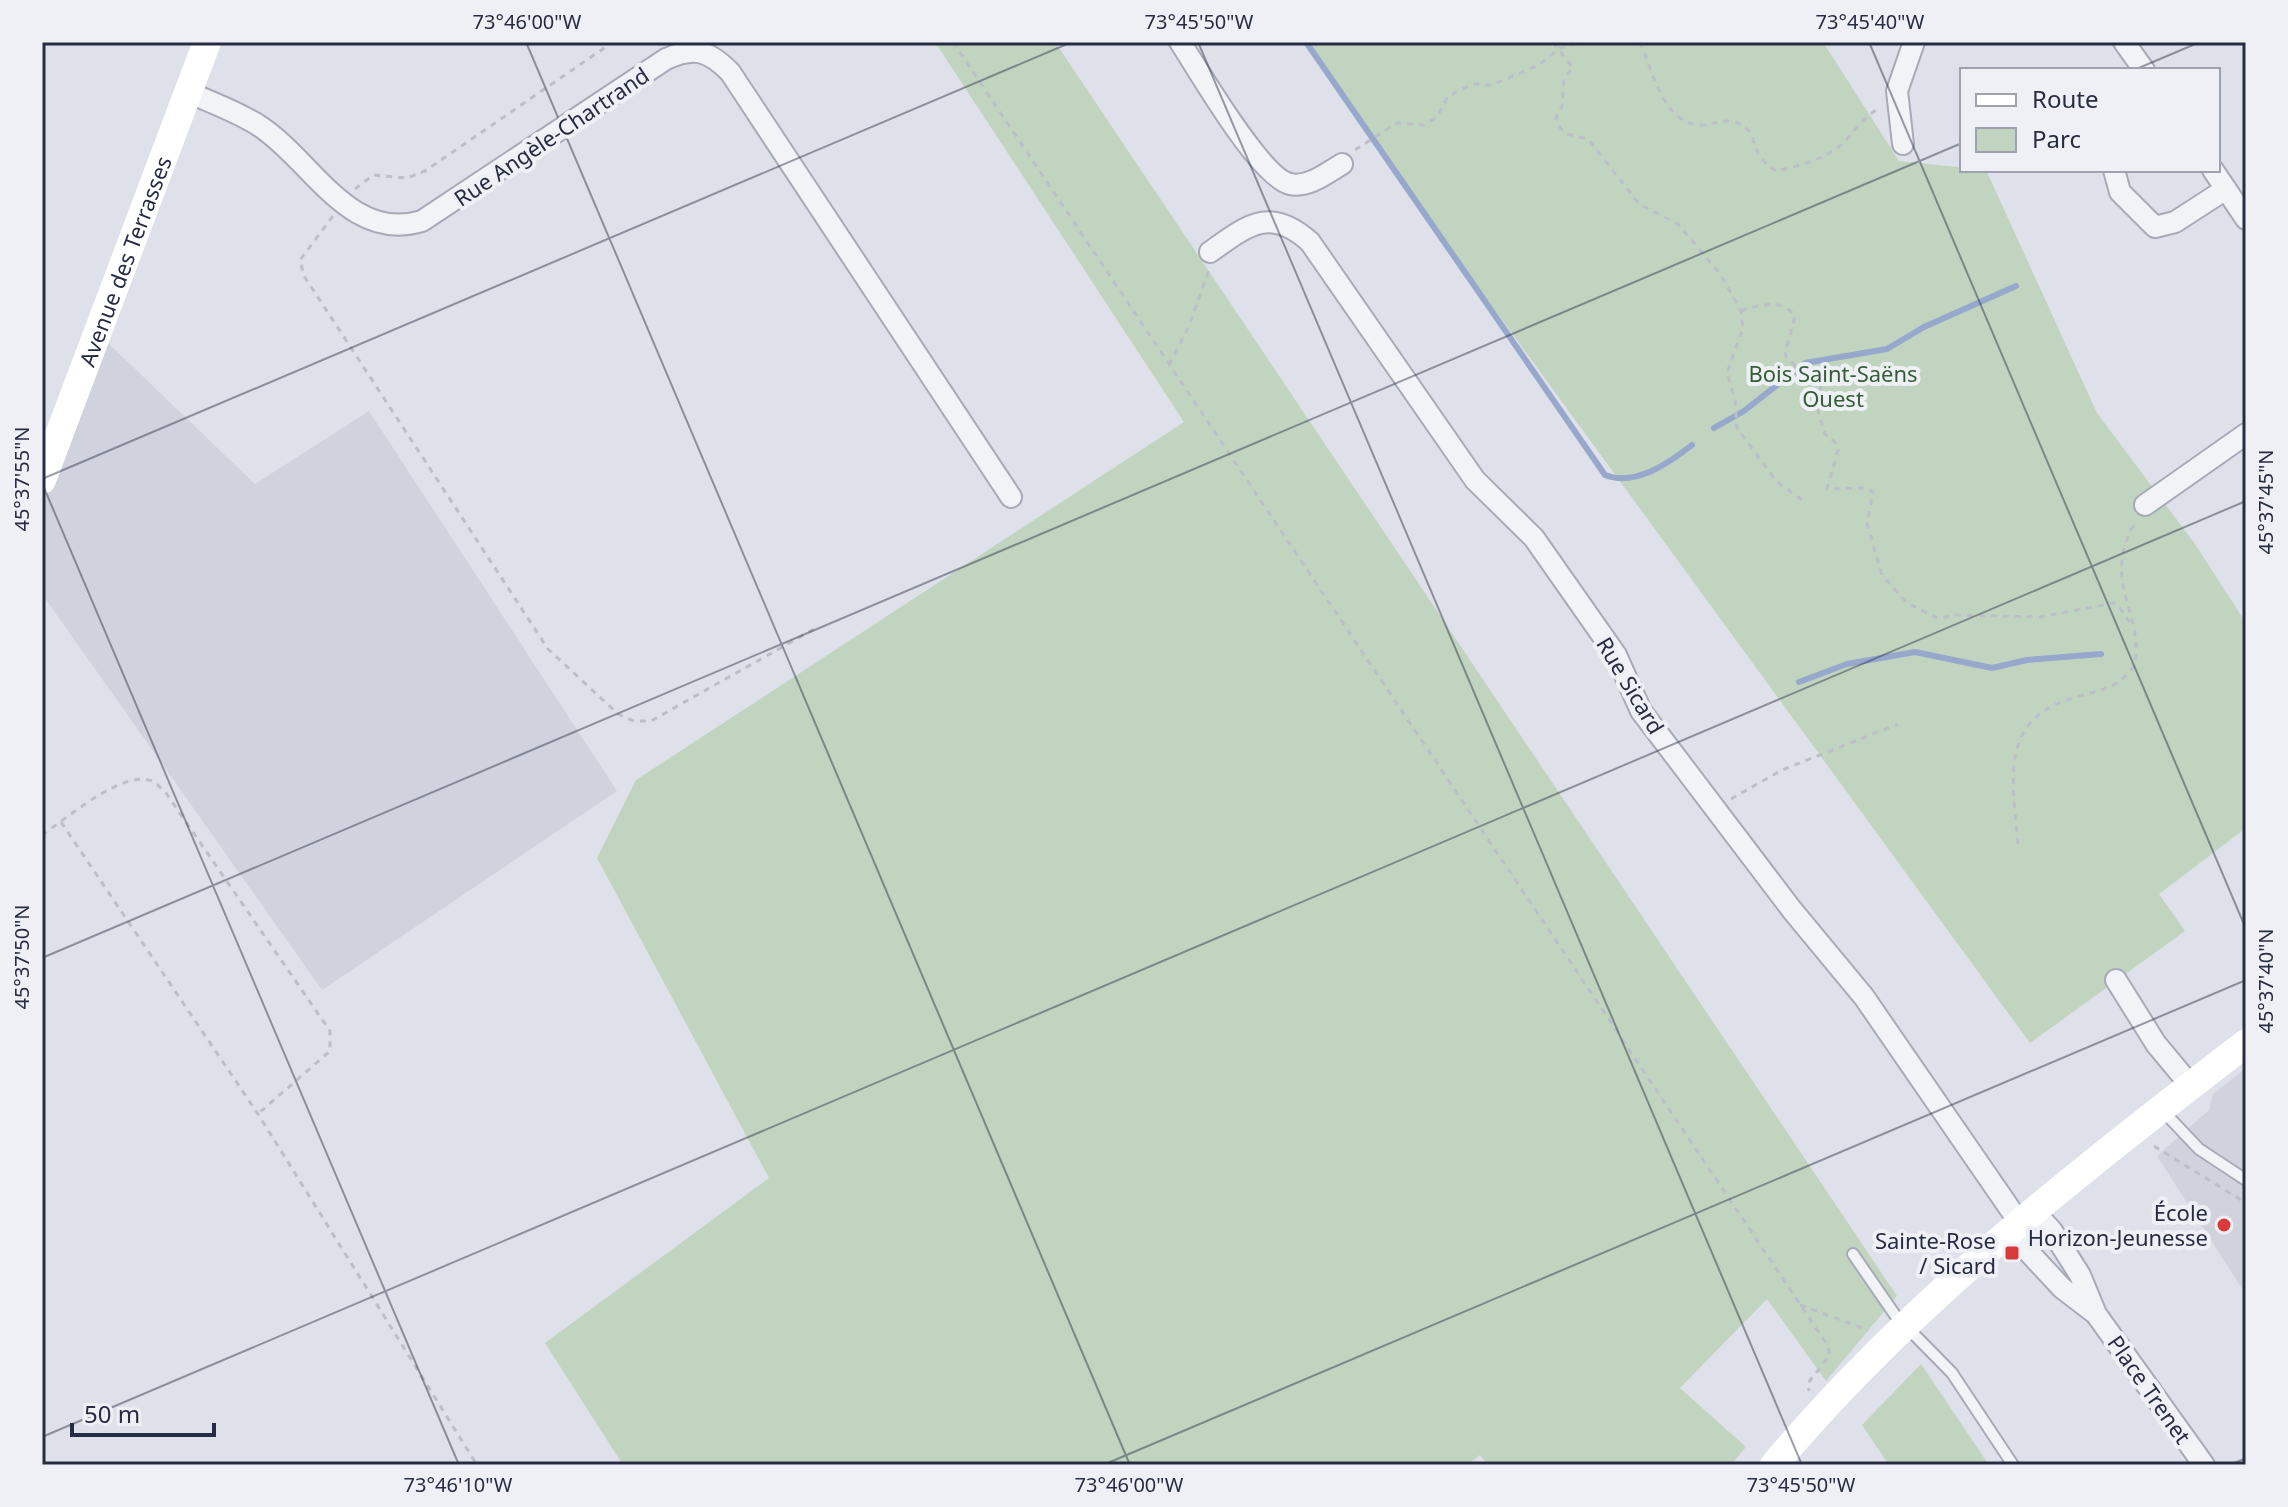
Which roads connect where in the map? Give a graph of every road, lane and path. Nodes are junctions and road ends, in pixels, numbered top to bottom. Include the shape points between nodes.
1 (207, 42) edge
2 (613, 42) edge
3 (953, 42) edge
4 (1180, 42) edge
5 (1553, 42) edge
6 (1582, 42) edge
7 (1640, 42) edge
8 (1914, 42) edge
9 (2124, 42) edge
10 (1560, 48) junction
11 (2143, 68) edge
12 (188, 92) junction
13 (1898, 100) junction
14 (1903, 144) dead end
15 (1342, 164) joint
16 (2115, 172) edge
17 (2214, 172) edge
18 (2226, 189) junction
19 (342, 203) junction
20 (2246, 219) edge
21 (1210, 252) joint
22 (1741, 311) junction
23 (1169, 365) junction
24 (2246, 434) edge
25 (42, 480) edge
26 (1011, 497) dead end
27 (1802, 500) dead end
28 (2145, 505) joint
29 (2131, 624) junction
30 (816, 628) dead end
31 (1898, 724) dead end
32 (1716, 809) junction
33 (61, 822) junction
34 (42, 835) edge
35 (2018, 844) dead end
36 (2116, 980) dead end
37 (2246, 1043) edge
38 (2191, 1086) junction
39 (2161, 1109) junction
40 (258, 1114) junction
41 (2151, 1141) dead end
42 (2246, 1180) edge
43 (2246, 1203) edge
44 (2021, 1221) junction
45 (1853, 1254) dead end
46 (1800, 1305) junction
47 (2096, 1314) junction
48 (1904, 1324) junction
49 (1870, 1331) dead end
50 (1814, 1395) dead end
51 (477, 1465) edge
52 (1774, 1465) edge
53 (2013, 1465) edge
54 (2204, 1465) edge

1 - 12 street, Avenue des Terrasses
2 - 19 path via 425,171 407,178 373,175
3 - 23 path
4 - 15 street via 1260,162 1288,184 1307,184
5 - 10 path
6 - 10 path
7 - 13 path via 1661,97 1686,122 1740,124 1776,171 1824,155 1872,112
8 - 13 street
9 - 11 street
10 - 15 path via 1539,65 1448,96 1437,117 1424,125 1397,123
10 - 22 path via 1573,68 1562,86 1556,118 1561,131 1589,140 1639,204 1685,231 1721,275
12 - 19 street, Rue Angèle-Chartrand via 259,126
12 - 25 street, Avenue des Terrasses
13 - 14 street
16 - 18 street via 2120,192 2155,227 2175,222
17 - 18 street
18 - 20 street
19 - 26 street, Rue Angèle-Chartrand via 381,225 402,227 422,221 666,59 699,50 730,72
19 - 30 path via 300,260 304,276 562,665 618,714 651,721
21 - 23 path via 1212,263
21 - 32 street, Rue Sicard via 1242,229 1269,220 1292,226 1310,242 1475,480 1534,538 1616,655 1641,711
22 - 27 path via 1743,328 1727,373 1737,428 1776,481
22 - 29 path via 1777,305 1795,316 1785,355 1805,377 1822,374 1818,411 1825,434 1837,444 1827,489 1873,492 1867,523 1877,560 1882,575 1907,603 1939,619 2041,617 2113,603
23 - 46 path
24 - 28 street
28 - 29 path via 2127,536 2120,563
29 - 35 path via 2138,649 2125,679 2040,712 2018,742 2012,760
31 - 32 path via 1782,770
32 - 44 street, Rue Sicard via 1864,997
33 - 34 path
33 - 40 path
33 - 40 path via 118,784 152,781 166,793 330,1031 330,1051
36 - 38 street via 2156,1044
37 - 38 street
38 - 39 street
39 - 42 lane via 2199,1149
39 - 44 street
40 - 51 path
41 - 43 path
44 - 47 street, Place Trenet via 2062,1288
44 - 47 street, Place Trenet via 2056,1237
44 - 48 street
45 - 48 lane
46 - 49 path
46 - 50 path via 1830,1352 1808,1383
47 - 54 street, Place Trenet
48 - 52 street
48 - 53 lane via 1943,1361

